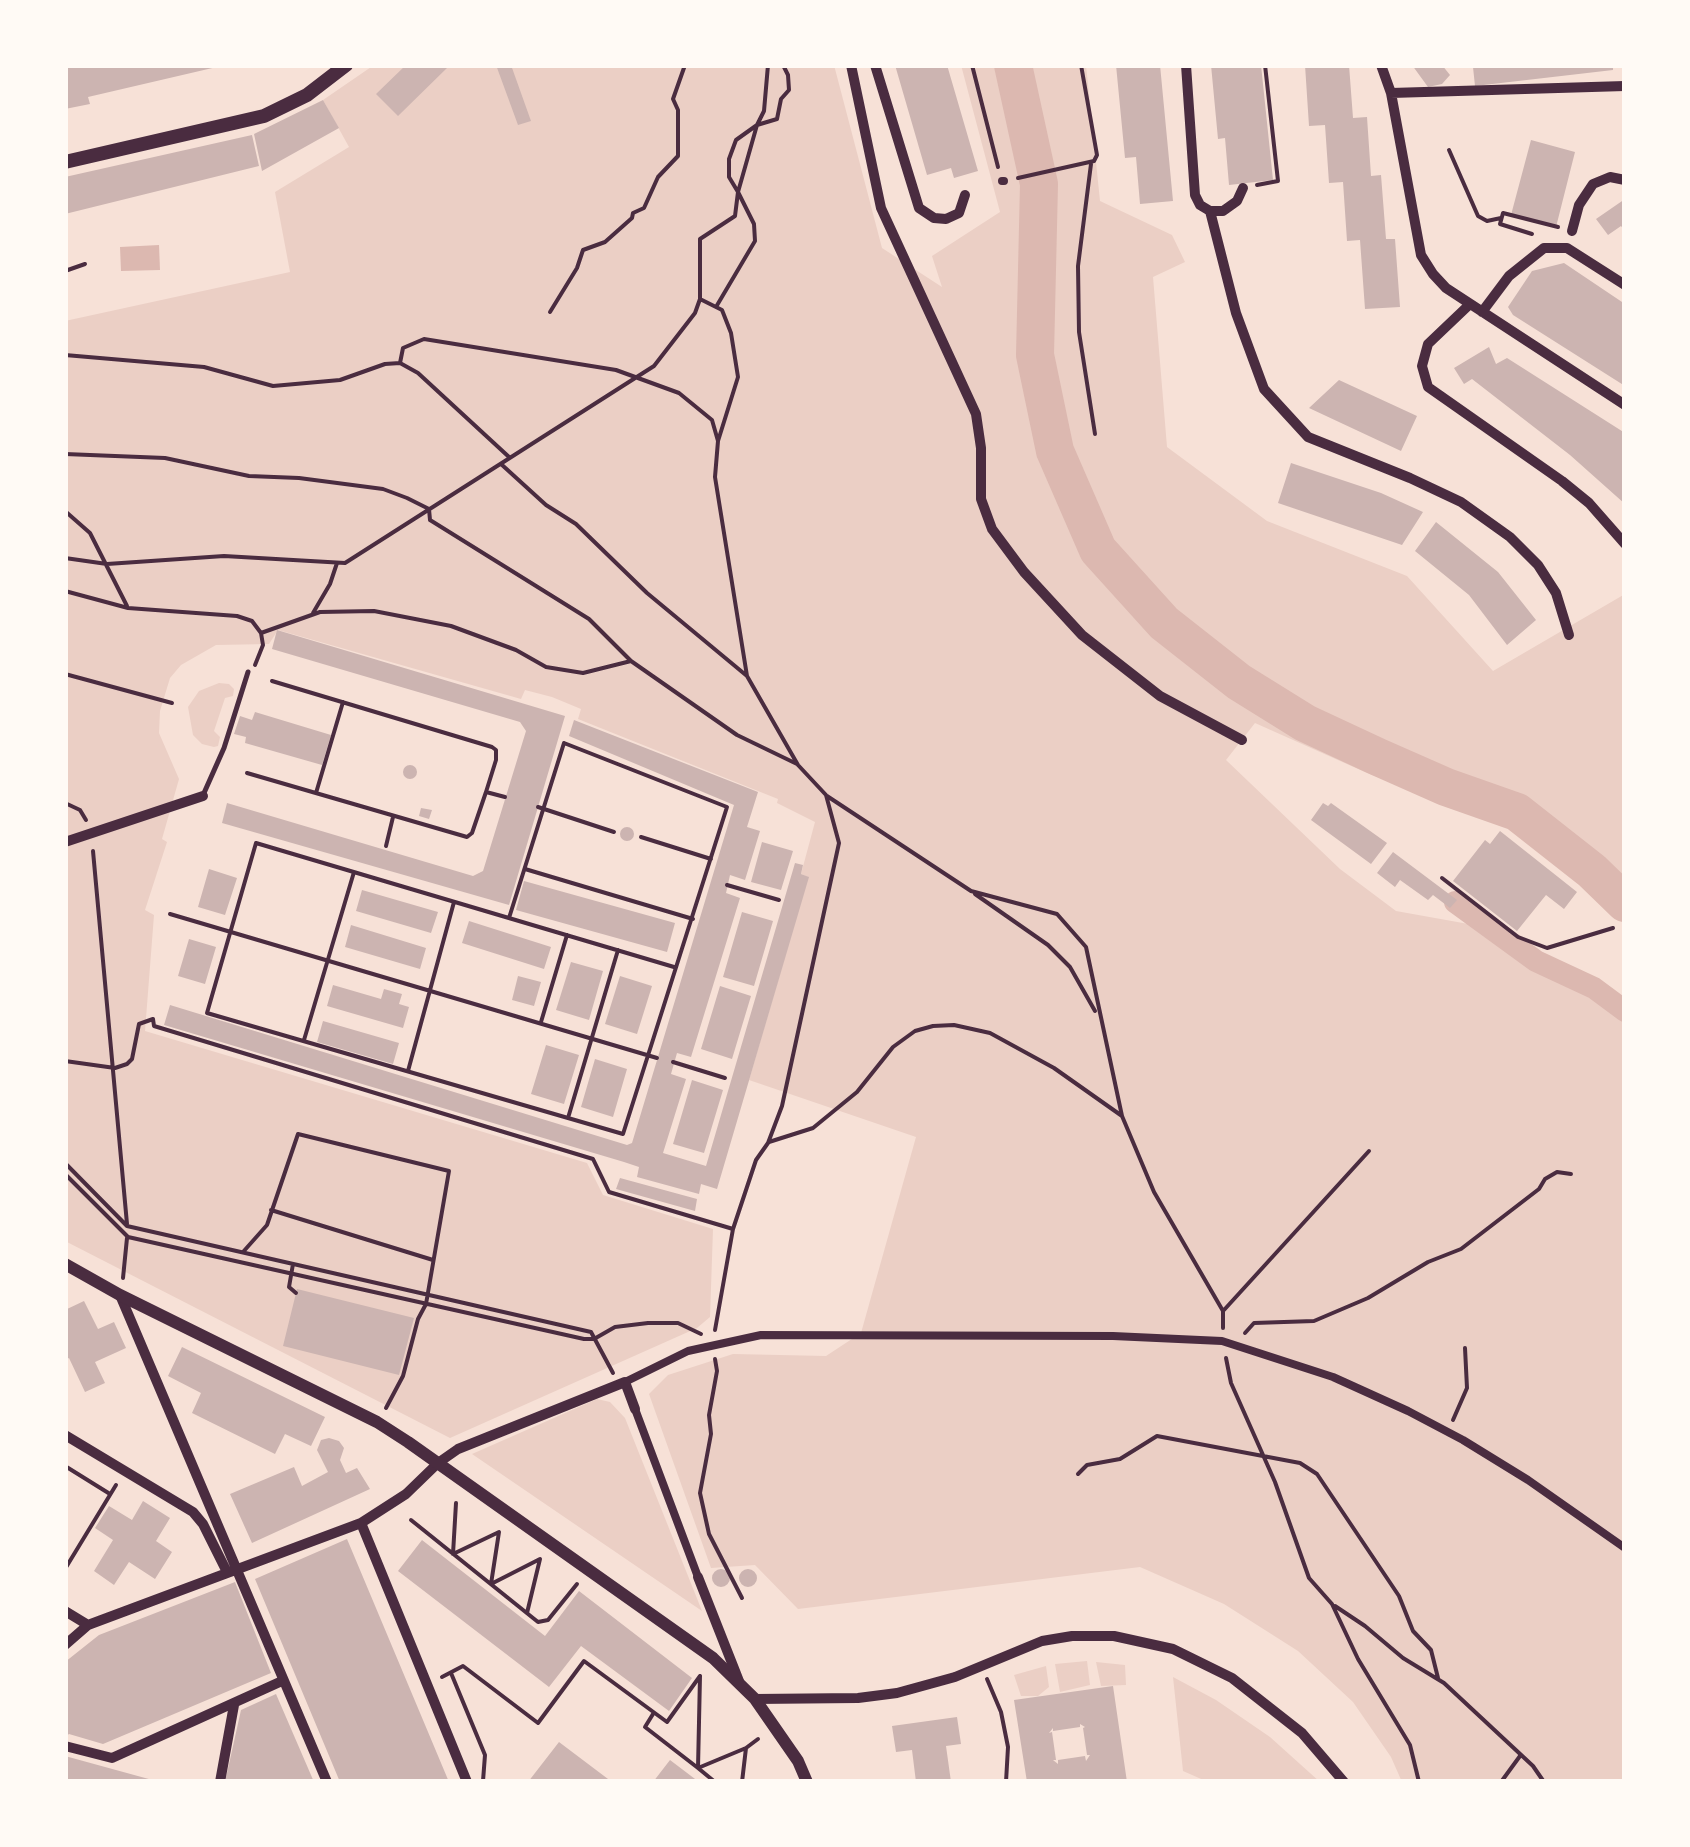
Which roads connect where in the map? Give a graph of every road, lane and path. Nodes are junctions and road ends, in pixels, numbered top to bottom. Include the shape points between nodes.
1 (346, 65) edge
2 (684, 65) edge
3 (768, 65) edge
4 (783, 65) edge
5 (851, 65) edge
6 (875, 65) edge
7 (972, 65) edge
8 (1081, 65) edge
9 (1186, 65) edge
10 (1264, 65) edge
11 (1381, 65) edge
12 (1624, 86) edge
13 (1392, 93) junction
14 (757, 125) junction
15 (1449, 150) dead end
16 (65, 162) edge
17 (1090, 164) junction
18 (1625, 180) edge
19 (1243, 188) joint
20 (738, 192) junction
21 (965, 195) dead end
22 (1210, 211) junction
23 (1501, 218) junction
24 (1572, 231) joint
25 (1532, 234) dead end
26 (85, 264) dead end
27 (65, 270) edge
28 (1625, 285) edge
29 (700, 299) junction
30 (1470, 304) junction
31 (716, 307) junction
32 (550, 312) dead end
33 (1482, 312) junction
34 (65, 356) edge
35 (400, 363) junction
36 (636, 376) junction
37 (1625, 406) edge
38 (1095, 434) dead end
39 (718, 441) junction
40 (65, 454) edge
41 (509, 457) junction
42 (500, 463) junction
43 (429, 509) junction
44 (65, 511) edge
45 (1625, 544) edge
46 (65, 558) edge
47 (337, 563) junction
48 (107, 564) junction
49 (65, 591) edge
50 (128, 608) junction
51 (312, 615) junction
52 (262, 633) junction
53 (1570, 636) dead end
54 (631, 661) junction
55 (248, 672) joint
56 (65, 674) edge
57 (747, 676) junction
58 (272, 681) dead end
59 (342, 702) junction
60 (172, 703) dead end
61 (1242, 740) dead end
62 (798, 764) junction
63 (247, 773) dead end
64 (486, 792) junction
65 (316, 794) junction
66 (826, 795) junction
67 (203, 796) joint
68 (505, 797) dead end
69 (65, 802) edge
70 (541, 808) junction
71 (393, 817) junction
72 (88, 824) dead end
73 (614, 832) dead end
74 (641, 838) dead end
75 (65, 842) edge
76 (386, 846) dead end
77 (93, 850) dead end
78 (711, 859) junction
79 (526, 869) junction
80 (354, 872) junction
81 (1442, 878) dead end
82 (727, 885) dead end
83 (971, 891) junction
84 (780, 900) dead end
85 (454, 902) junction
86 (170, 914) dead end
87 (510, 918) junction
88 (693, 919) junction
89 (1613, 928) dead end
90 (231, 932) junction
91 (567, 935) junction
92 (618, 950) junction
93 (328, 960) junction
94 (674, 967) junction
95 (431, 991) junction
96 (1099, 1017) junction
97 (540, 1023) junction
98 (592, 1038) junction
99 (304, 1042) junction
100 (649, 1055) junction
101 (657, 1058) dead end
102 (65, 1061) edge
103 (674, 1062) dead end
104 (114, 1068) junction
105 (407, 1072) junction
106 (726, 1078) dead end
107 (1122, 1116) junction
108 (568, 1118) junction
109 (768, 1143) junction
110 (1370, 1151) dead end
111 (65, 1163) edge
112 (65, 1174) edge
113 (1571, 1174) dead end
114 (271, 1210) junction
115 (127, 1226) junction
116 (733, 1229) junction
117 (128, 1236) junction
118 (243, 1252) junction
119 (433, 1260) junction
120 (65, 1264) edge
121 (293, 1264) junction
122 (291, 1273) junction
123 (123, 1278) dead end
124 (296, 1293) dead end
125 (426, 1294) junction
126 (120, 1295) junction
127 (426, 1304) junction
128 (1223, 1311) junction
129 (594, 1339) junction
130 (1222, 1341) junction
131 (713, 1344) junction
132 (1234, 1345) junction
133 (1465, 1348) dead end
134 (625, 1382) junction
135 (386, 1408) dead end
136 (635, 1409) joint
137 (1448, 1432) junction
138 (65, 1434) edge
139 (1263, 1456) junction
140 (438, 1463) junction
141 (65, 1466) edge
142 (1078, 1474) dead end
143 (118, 1480) dead end
144 (202, 1489) junction
145 (110, 1494) junction
146 (456, 1503) dead end
147 (186, 1507) junction
148 (410, 1520) dead end
149 (360, 1523) junction
150 (1625, 1548) edge
151 (453, 1554) junction
152 (65, 1569) edge
153 (232, 1570) junction
154 (698, 1577) joint
155 (578, 1583) dead end
156 (491, 1584) junction
157 (742, 1598) dead end
158 (1332, 1604) junction
159 (65, 1611) edge
160 (527, 1613) junction
161 (88, 1626) junction
162 (65, 1645) edge
163 (982, 1666) junction
164 (451, 1673) junction
165 (1438, 1678) junction
166 (282, 1681) junction
167 (739, 1682) junction
168 (427, 1685) junction
169 (755, 1699) junction
170 (234, 1704) junction
171 (654, 1713) junction
172 (758, 1738) dead end
173 (65, 1746) edge
174 (746, 1748) junction
175 (1520, 1756) junction
176 (698, 1768) junction
177 (220, 1782) edge
178 (327, 1782) edge
179 (468, 1782) edge
180 (483, 1782) edge
181 (715, 1782) edge
182 (742, 1782) edge
183 (807, 1782) edge
184 (1006, 1782) edge
185 (1344, 1782) edge
186 (1419, 1782) edge
187 (1501, 1782) edge
188 (1544, 1782) edge

1 - 16 main road via 264,116
2 - 32 path via 673,99 678,156 658,177 644,208 605,242 584,250
3 - 14 path
4 - 14 path via 788,90 777,119
5 - 61 street via 881,208 976,414 980,499 992,529 1082,635 1160,696
6 - 21 street via 919,208 946,219 959,213
7 - 17 path via 1003,181
8 - 17 path via 1096,155
9 - 22 street via 1194,195
10 - 19 path via 1278,181
11 - 13 street
12 - 13 street
13 - 30 street via 1421,255 1446,288
14 - 20 path
14 - 20 path via 736,140 729,159
15 - 23 path via 1478,216 1488,222
17 - 38 path via 1078,266 1079,332
18 - 24 street via 1593,184
19 - 22 street via 1230,208
20 - 29 path via 735,216 700,239
20 - 31 path via 755,241
22 - 53 street via 1264,390 1308,437 1461,502 1510,536 1556,593
23 - 24 path via 1503,213
23 - 25 path via 1500,224
26 - 27 path
28 - 33 street via 1568,248 1544,248 1509,276
29 - 31 path
29 - 36 path via 654,366
30 - 33 street
30 - 45 street via 1428,344 1422,378 1562,481
31 - 39 path via 731,333 738,377
33 - 37 street
34 - 35 path via 204,367 272,386 340,380
35 - 36 path via 403,348 424,339
35 - 41 path
36 - 39 path via 679,393 712,420
36 - 41 path
39 - 57 path via 715,476
40 - 43 path via 165,458 249,476 383,490
41 - 42 path
42 - 43 path
42 - 57 path
43 - 47 path
43 - 54 path via 430,520 590,619
44 - 48 path via 90,533
46 - 48 path
47 - 48 path via 224,556
47 - 51 path
48 - 50 path
49 - 50 path
50 - 52 path via 236,616
51 - 52 path
51 - 54 path via 374,611 451,626 546,667 583,673
52 - 55 path via 258,663
54 - 62 path via 737,734
55 - 67 lane
56 - 60 path
57 - 62 path
58 - 59 path
59 - 64 path via 492,747 496,760
59 - 65 path
62 - 66 path
63 - 65 path
64 - 68 path
64 - 71 path via 467,837
65 - 71 path
66 - 83 path
66 - 109 path via 839,843 782,1106
67 - 75 street
69 - 72 path
70 - 73 path
70 - 78 path via 564,743 727,806
70 - 79 path
71 - 76 path
74 - 78 path
77 - 104 path
78 - 88 path
79 - 87 path
79 - 88 path
80 - 85 path
80 - 90 path via 256,844
80 - 93 path
81 - 89 path via 1518,937 1547,948
82 - 84 path
83 - 96 path via 1070,968
83 - 96 path via 1057,914 1086,947
85 - 87 path
85 - 95 path
86 - 90 path
87 - 91 path
88 - 94 path
90 - 93 path
90 - 99 path via 208,1013
91 - 92 path
91 - 97 path
92 - 94 path
92 - 98 path
93 - 95 path
93 - 99 path
94 - 100 path
95 - 97 path
95 - 105 path
96 - 107 path
97 - 98 path
98 - 100 path
98 - 108 path
99 - 105 path
100 - 101 path
100 - 108 path via 623,1134
102 - 104 path
103 - 106 path
104 - 115 path
104 - 116 path via 132,1059 139,1024 153,1019 154,1026 593,1158 608,1192
105 - 108 path
107 - 109 path via 990,1033 933,1026 894,1048 814,1128
107 - 128 path via 1154,1192
109 - 116 path
110 - 128 path
111 - 115 path
112 - 117 path
113 - 132 path via 1557,1172 1462,1249 1368,1298 1314,1321 1254,1324
114 - 118 path
114 - 119 path
114 - 119 path via 298,1134 449,1170
115 - 117 path
115 - 118 path
116 - 131 path
117 - 122 path
117 - 123 path
118 - 121 path
119 - 125 path
120 - 126 street
121 - 122 path
121 - 125 path
122 - 124 path via 289,1286
122 - 127 path
125 - 127 path
125 - 129 path via 591,1332
126 - 140 street via 377,1422
126 - 144 street
127 - 129 path
127 - 135 path
128 - 130 path
129 - 131 path via 615,1327 678,1322
129 - 134 path
130 - 131 street via 792,1334
130 - 132 street
130 - 139 path
131 - 134 street
131 - 157 path via 717,1371 700,1493 710,1534
132 - 137 street via 1333,1377
133 - 137 path via 1467,1388
134 - 136 street
134 - 140 street
136 - 154 street
137 - 150 street
138 - 147 street
139 - 142 path via 1157,1436
139 - 158 path via 1308,1578
139 - 165 path via 1318,1474 1400,1596 1413,1631 1431,1650
140 - 149 street via 406,1494
140 - 167 street via 678,1631
141 - 145 path
143 - 145 path
144 - 147 street
144 - 153 street
145 - 152 path
146 - 151 path
147 - 153 street
148 - 151 path
149 - 153 street
149 - 168 street
151 - 156 path
151 - 156 path via 500,1532
153 - 161 street
153 - 166 street
154 - 167 street
155 - 160 path via 548,1620 538,1622
156 - 160 path
156 - 160 path via 540,1559
158 - 165 path
158 - 186 path via 1410,1745
159 - 161 street
161 - 162 street
163 - 169 street via 897,1693
163 - 184 path via 1005,1729
163 - 185 street via 1029,1645 1072,1636 1114,1636 1172,1649 1254,1692 1302,1732
164 - 168 path
164 - 171 path via 463,1666 538,1723 584,1660
164 - 180 path via 485,1755
165 - 175 path
166 - 170 street
166 - 178 street
167 - 169 street
168 - 179 street
169 - 183 street
170 - 173 street via 112,1758
170 - 177 street
171 - 176 path via 645,1727
171 - 176 path via 667,1722 700,1676
172 - 174 path
174 - 176 path
174 - 182 path
175 - 187 path
175 - 188 path
176 - 181 path

